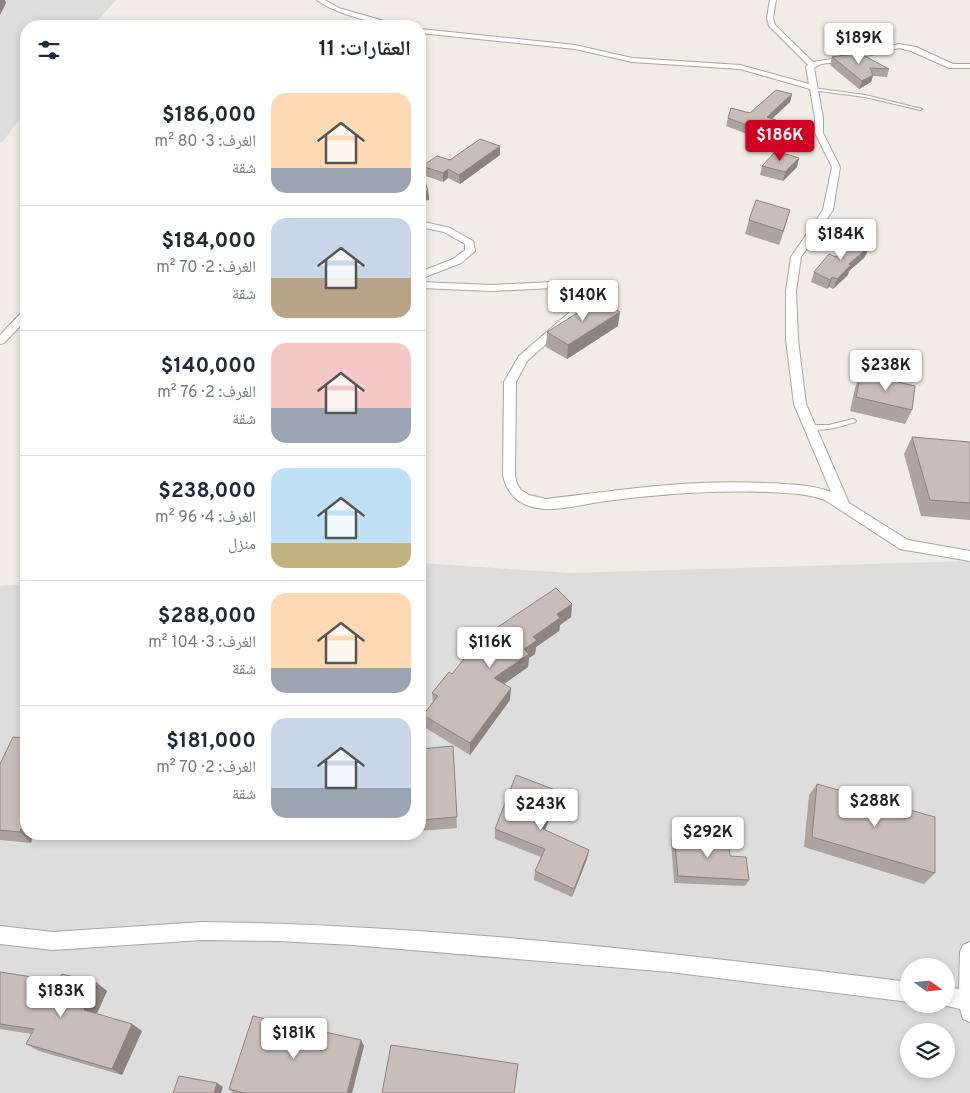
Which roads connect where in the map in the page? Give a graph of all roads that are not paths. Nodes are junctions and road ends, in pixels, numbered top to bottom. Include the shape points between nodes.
1 (320, 0) edge
2 (773, 0) edge
3 (374, 20) edge
4 (426, 32) edge
5 (812, 65) junction
6 (970, 66) edge
7 (813, 88) junction
8 (920, 109) dead end
9 (426, 226) edge
10 (426, 274) edge
11 (426, 286) edge
12 (20, 320) edge
13 (0, 341) edge
14 (853, 421) dead end
15 (810, 427) junction
16 (843, 504) junction
17 (970, 556) edge
18 (0, 935) edge
19 (970, 952) edge
20 (900, 991) edge
21 (955, 1001) edge
22 (969, 1006) edge

1 - 3 street via 328,6
2 - 5 street via 772,26
4 - 7 street via 575,47 632,60 740,67
5 - 6 street via 899,46 952,66
5 - 7 street
7 - 8 lane
7 - 15 street via 819,133 836,167 828,210 796,257 791,291 796,376 800,404
9 - 10 street via 453,233 471,248 457,261
11 - 16 street via 492,288 573,284 582,285 589,293 583,306 523,359 510,382 509,475 516,493 525,499 560,504 663,490 731,486 817,492
12 - 13 street
14 - 15 lane via 829,427
15 - 16 street
16 - 17 street via 905,545
18 - 20 street via 53,941 202,931 353,936 670,962
19 - 22 street
21 - 22 street

